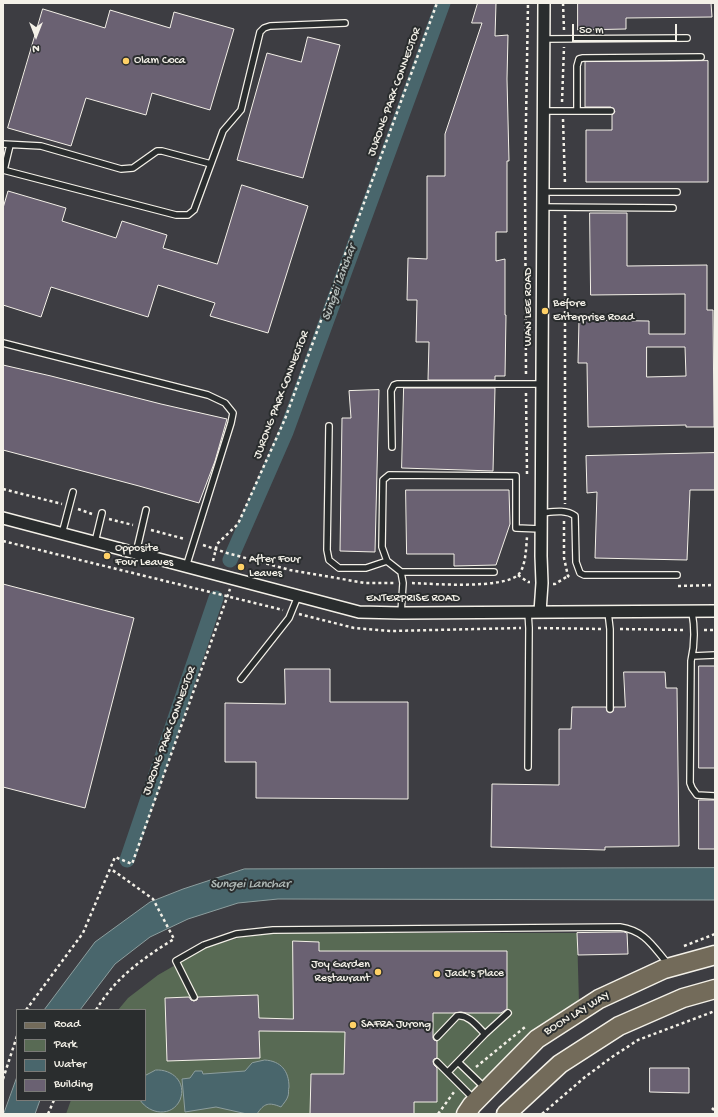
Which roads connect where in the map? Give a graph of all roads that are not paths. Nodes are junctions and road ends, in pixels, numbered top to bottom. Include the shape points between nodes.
1 (544, 3) edge
2 (345, 23) dead end
3 (687, 38) dead end
4 (544, 39) junction
5 (701, 57) dead end
6 (543, 111) junction
7 (577, 111) junction
8 (611, 111) dead end
9 (3, 144) edge
10 (10, 145) junction
11 (211, 164) junction
12 (4, 170) edge
13 (543, 192) junction
14 (677, 192) dead end
15 (543, 207) junction
16 (673, 208) dead end
17 (3, 343) edge
18 (542, 384) junction
19 (329, 426) dead end
20 (392, 447) dead end
21 (73, 492) dead end
22 (146, 510) dead end
23 (541, 513) junction
24 (102, 515) road end
25 (3, 518) edge
26 (541, 529) junction
27 (62, 534) junction
28 (94, 542) junction
29 (136, 553) junction
30 (387, 561) junction
31 (186, 567) junction
32 (401, 572) junction
33 (494, 572) dead end
34 (677, 575) dead end
35 (298, 596) junction
36 (528, 612) junction
37 (540, 612) junction
38 (608, 612) junction
39 (692, 612) junction
40 (715, 612) edge
41 (401, 613) junction
42 (715, 655) edge
43 (693, 656) junction
44 (241, 679) dead end
45 (610, 709) dead end
46 (528, 767) dead end
47 (715, 796) edge
48 (715, 955) edge
49 (671, 967) junction
50 (715, 989) edge
51 (194, 997) dead end
52 (508, 1013) dead end
53 (485, 1034) junction
54 (438, 1037) dead end
55 (438, 1062) dead end
56 (458, 1062) junction
57 (448, 1072) junction
58 (476, 1101) edge
59 (506, 1114) edge

1 - 4 street, WAN LEE ROAD
2 - 11 lane via 270,26 260,32 241,110 223,132
3 - 4 lane
4 - 6 street, WAN LEE ROAD
5 - 7 lane via 579,59 576,66
6 - 7 lane
6 - 13 street, WAN LEE ROAD
7 - 8 lane
9 - 10 lane
10 - 11 lane via 41,146 121,169 133,168 157,151
10 - 12 lane
11 - 12 lane via 194,210 183,215
13 - 14 lane
13 - 15 street, WAN LEE ROAD
15 - 16 lane
15 - 18 street, WAN LEE ROAD
17 - 31 lane via 208,395 225,403 233,413 231,423
18 - 20 lane via 397,384 391,391
18 - 23 street, WAN LEE ROAD
19 - 30 lane via 329,560 339,568 366,568
21 - 27 lane
22 - 29 lane
23 - 26 street, WAN LEE ROAD
23 - 34 lane via 565,512 575,516 576,562 580,573 590,576
24 - 28 lane
25 - 27 street, ENTERPRISE ROAD
26 - 30 lane via 516,528 516,476 389,475 383,480 382,547
26 - 37 street, WAN LEE ROAD
27 - 28 street, ENTERPRISE ROAD
28 - 29 street, ENTERPRISE ROAD
29 - 31 street, ENTERPRISE ROAD
30 - 32 lane
31 - 35 street, ENTERPRISE ROAD
32 - 33 lane
32 - 41 lane
35 - 41 street, ENTERPRISE ROAD via 359,612
35 - 44 lane via 289,618
36 - 37 street, ENTERPRISE ROAD
36 - 41 street, ENTERPRISE ROAD
36 - 46 lane
37 - 38 street, ENTERPRISE ROAD
38 - 39 street, ENTERPRISE ROAD
38 - 45 lane
39 - 40 street, ENTERPRISE ROAD
39 - 43 lane via 695,630
42 - 43 lane
43 - 47 lane via 690,783 697,795
48 - 49 main road, BOON LAY WAY
49 - 51 lane via 644,936 637,931 620,927 273,930 236,934 204,945 176,961
49 - 58 main road, BOON LAY WAY via 599,998 537,1038
50 - 59 main road via 682,998 619,1026 560,1064
52 - 53 lane
53 - 54 lane via 466,1016 457,1016
53 - 56 lane
55 - 57 lane
56 - 57 lane
56 - 58 lane
57 - 58 lane

